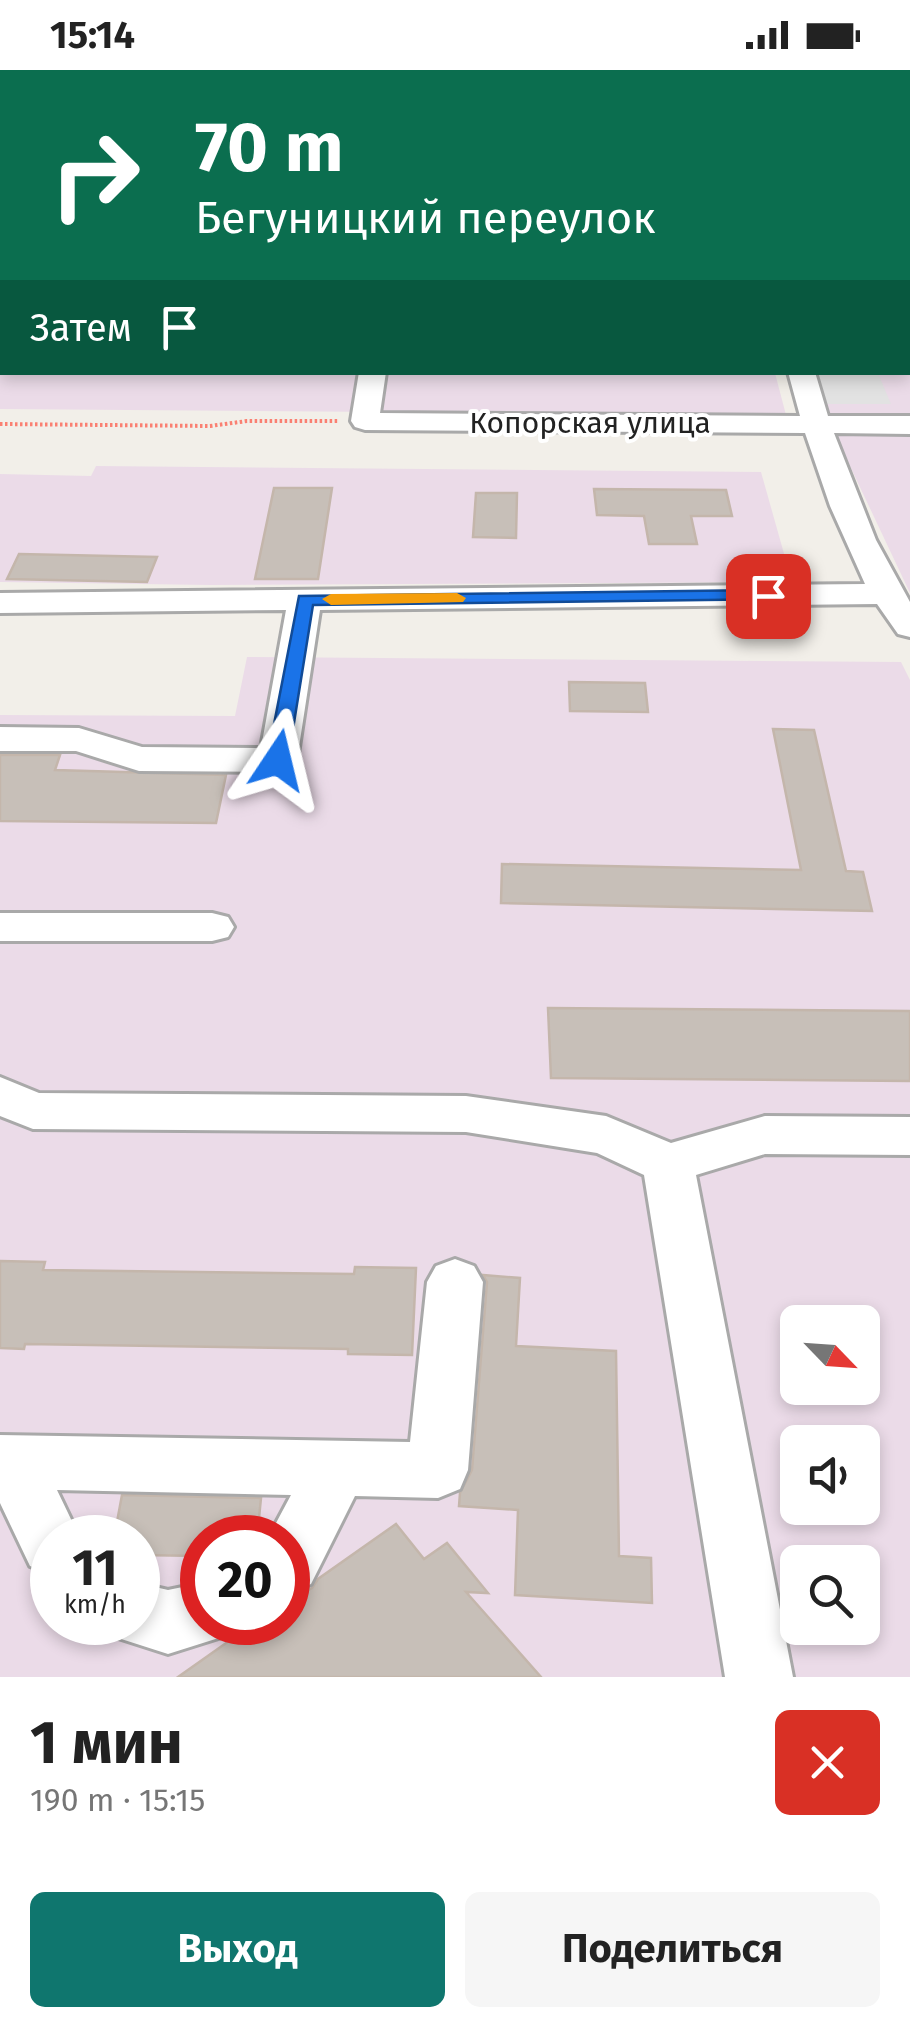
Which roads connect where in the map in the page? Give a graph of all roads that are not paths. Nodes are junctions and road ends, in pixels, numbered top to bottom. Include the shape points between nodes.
1 (372, 375) edge
2 (802, 375) edge
3 (816, 424) junction
4 (910, 425) edge
5 (884, 594) junction
6 (305, 600) junction
7 (0, 602) edge
8 (910, 627) edge
9 (0, 739) edge
10 (0, 927) edge
11 (212, 927) dead end
12 (0, 1094) edge
13 (910, 1136) edge
14 (668, 1164) junction
15 (456, 1282) dead end
16 (6, 1462) edge
17 (338, 1468) junction
18 (35, 1515) edge
19 (310, 1521) edge
20 (759, 1677) edge

1 - 3 street, Копорская улица via 364,422
2 - 3 street
3 - 4 street, Копорская улица
3 - 5 street
5 - 6 street
5 - 8 street
6 - 7 street
6 - 9 street via 278,760 139,758 80,740
10 - 11 street
12 - 14 street via 33,1111 466,1114 606,1135
13 - 14 street via 765,1135
14 - 20 street
15 - 17 street via 438,1470
16 - 17 street
16 - 18 street
17 - 19 street

